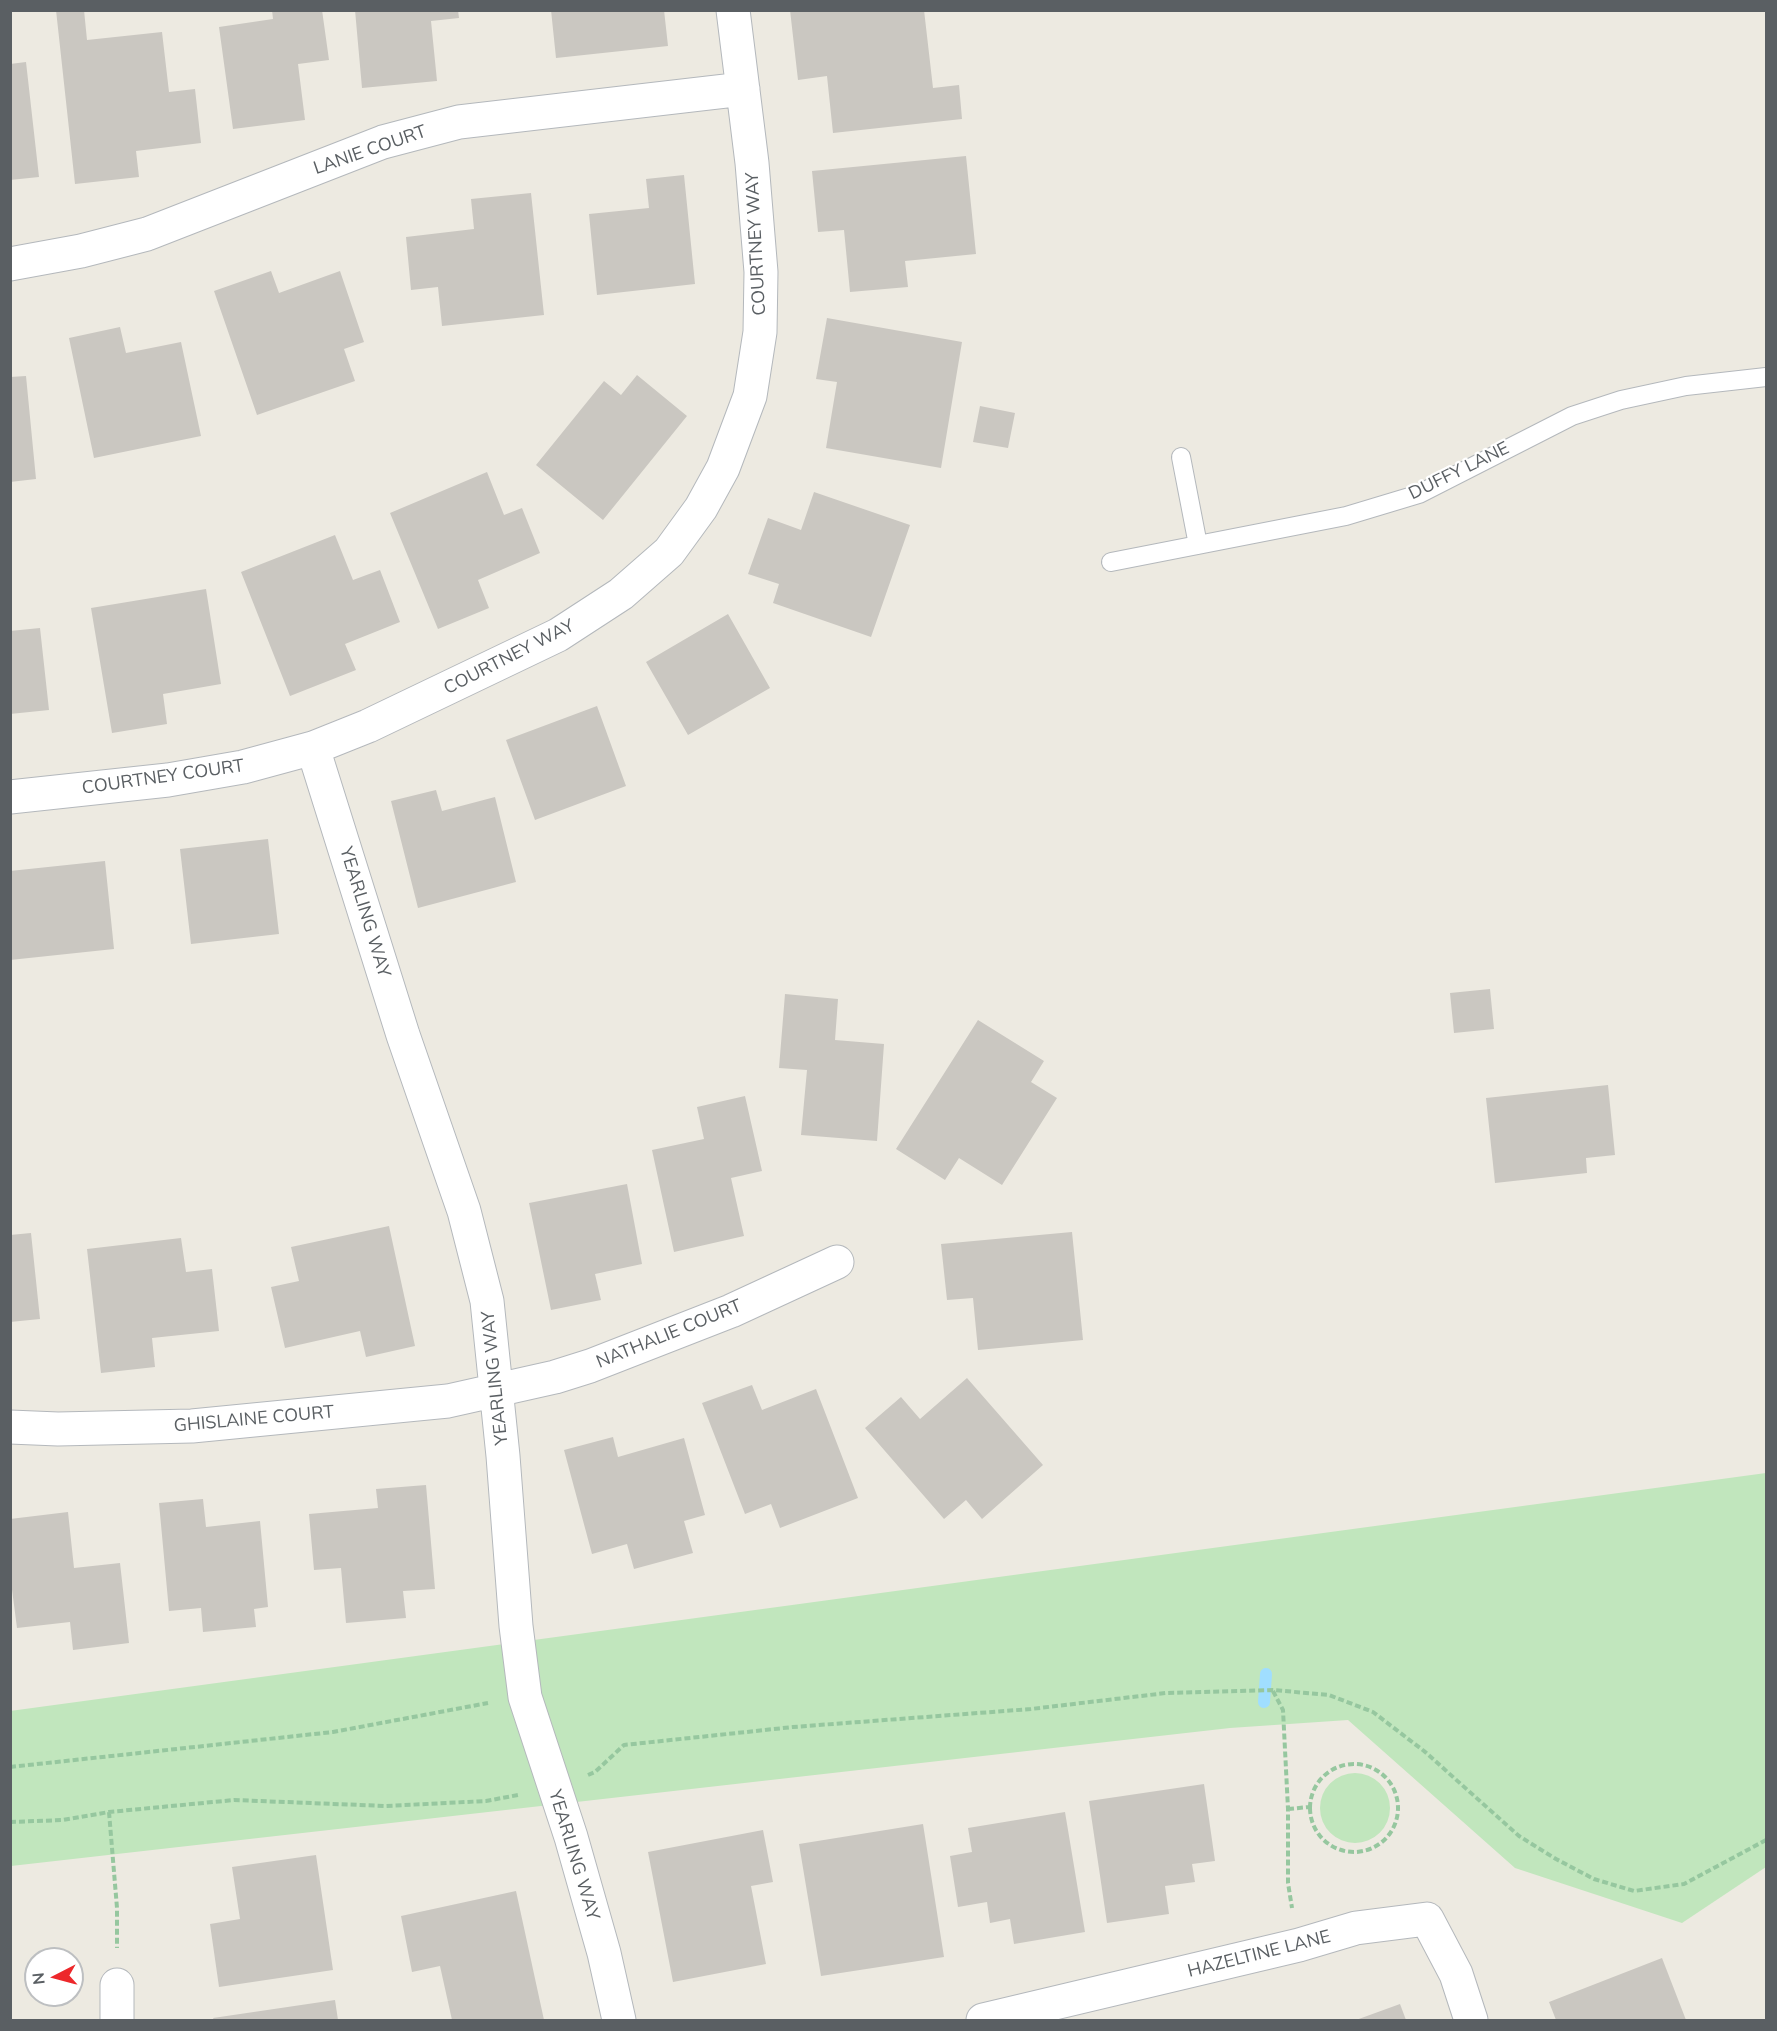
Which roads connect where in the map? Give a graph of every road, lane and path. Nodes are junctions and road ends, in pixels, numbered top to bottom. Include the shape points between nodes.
1 (733, 10) edge
2 (743, 89) junction
3 (10, 264) edge
4 (1767, 377) edge
5 (1181, 457) dead end
6 (1198, 545) junction
7 (1111, 562) dead end
8 (313, 748) junction
9 (10, 797) edge
10 (837, 1263) dead end
11 (496, 1390) junction
12 (10, 1427) edge
13 (1273, 1690) junction
14 (525, 1696) junction
15 (10, 1767) edge
16 (554, 1789) junction
17 (1309, 1807) junction
18 (1288, 1809) junction
19 (109, 1812) junction
20 (10, 1822) edge
21 (1767, 1840) edge
22 (1299, 1945) junction
23 (117, 1985) joint
24 (117, 2020) edge
25 (619, 2020) edge
26 (983, 2020) edge
27 (1471, 2020) edge

1 - 2 street, COURTNEY WAY
2 - 3 street, LANIE COURT via 459,122 383,142 147,234
2 - 8 street, COURTNEY WAY via 761,272 760,332 750,396 723,468 701,508 669,552 621,594 558,635 368,726
4 - 6 lane, DUFFY LANE via 1686,386 1622,400 1572,416 1419,494 1346,516
5 - 6 lane
6 - 7 lane, DUFFY LANE
8 - 9 street, COURTNEY COURT via 243,767 168,780
8 - 11 street, YEARLING WAY via 403,1035 464,1211 487,1301
10 - 11 street, NATHALIE COURT via 730,1311 590,1366
11 - 12 street, GHISLAINE COURT via 448,1401 192,1426
11 - 14 street, YEARLING WAY
13 - 16 path via 1166,1693 624,1745 595,1772
13 - 18 path via 1284,1710
13 - 21 path via 1329,1695 1373,1712 1424,1751 1519,1836 1594,1879 1634,1891 1684,1884
14 - 15 path via 333,1732
14 - 16 street, YEARLING WAY
16 - 19 path via 486,1801 386,1806 234,1800
16 - 25 street, YEARLING WAY via 604,1953
17 - 17 path via 1312,1792 1332,1769 1362,1764 1376,1769 1388,1780 1398,1808 1390,1834 1380,1844 1353,1853 1340,1850 1323,1838 1311,1821
17 - 18 path
18 - 22 path via 1288,1884
19 - 20 path via 63,1820
19 - 23 path via 117,1908
22 - 26 street, HAZELTINE LANE
22 - 27 street, HAZELTINE LANE via 1356,1928 1427,1919 1456,1974
23 - 24 street

